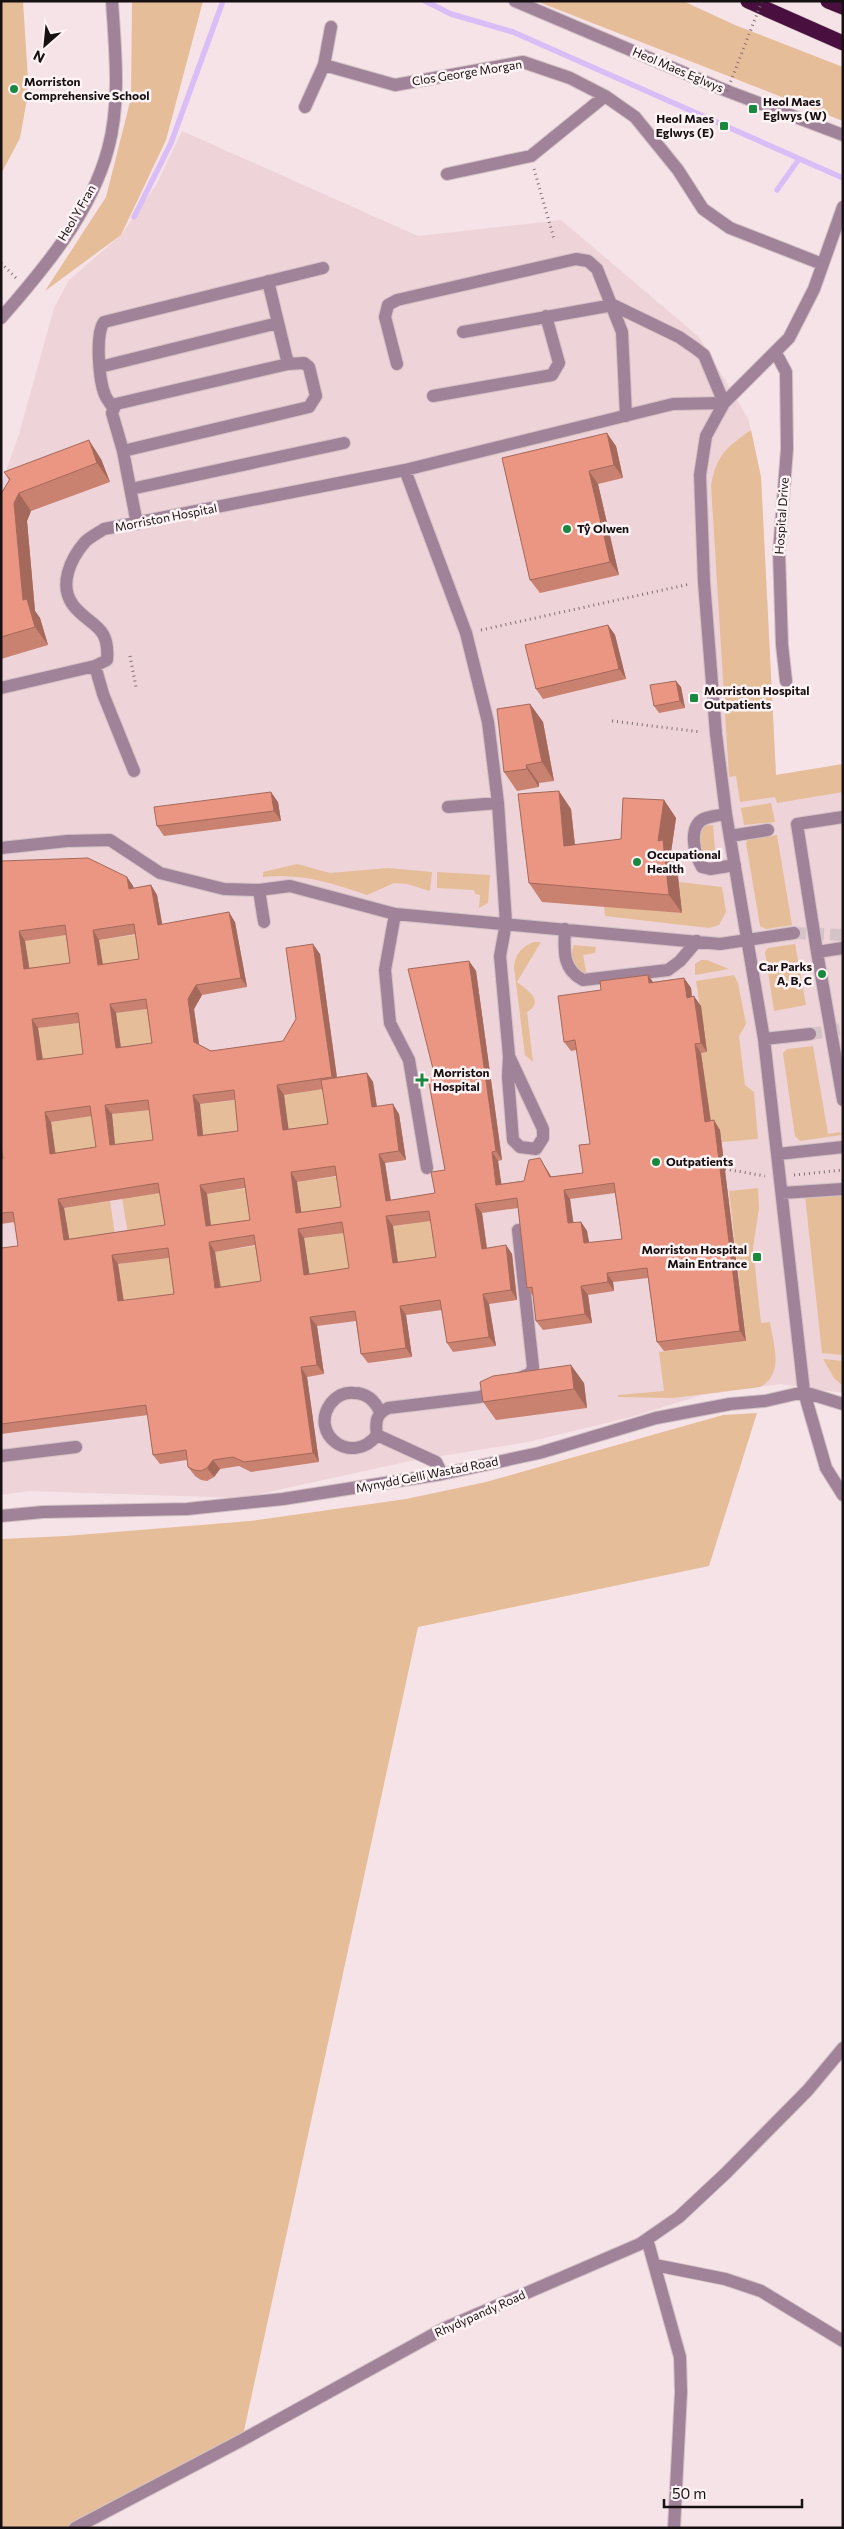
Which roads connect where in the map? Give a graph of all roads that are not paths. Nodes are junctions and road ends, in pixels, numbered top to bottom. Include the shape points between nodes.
1 (112, 1) edge
2 (515, 1) edge
3 (748, 1) edge
4 (828, 1) edge
5 (843, 7) edge
6 (331, 27) dead end
7 (843, 43) edge
8 (324, 66) junction
9 (605, 96) junction
10 (305, 107) dead end
11 (843, 135) edge
12 (446, 174) dead end
13 (843, 207) edge
14 (822, 264) junction
15 (323, 268) dead end
16 (268, 281) junction
17 (613, 305) junction
18 (546, 316) junction
19 (1, 318) edge
20 (278, 324) junction
21 (463, 332) dead end
22 (776, 353) junction
23 (288, 364) junction
24 (397, 364) dead end
25 (100, 367) junction
26 (433, 396) dead end
27 (724, 403) junction
28 (113, 408) junction
29 (626, 416) junction
30 (344, 443) dead end
31 (123, 451) junction
32 (405, 470) junction
33 (131, 489) junction
34 (137, 524) junction
35 (95, 666) junction
36 (786, 681) dead end
37 (1, 688) edge
38 (134, 772) dead end
39 (498, 803) junction
40 (448, 807) dead end
41 (726, 814) junction
42 (843, 817) edge
43 (768, 830) dead end
44 (730, 836) junction
45 (1, 848) edge
46 (735, 865) junction
47 (259, 890) junction
48 (395, 914) junction
49 (264, 922) dead end
50 (506, 923) junction
51 (565, 929) junction
52 (794, 933) tunnel mouth
53 (747, 938) junction
54 (697, 942) junction
55 (843, 948) edge
56 (818, 952) junction
57 (810, 1034) tunnel mouth
58 (764, 1039) junction
59 (509, 1056) junction
60 (843, 1100) edge
61 (843, 1146) edge
62 (778, 1154) junction
63 (426, 1168) dead end
64 (843, 1189) edge
65 (782, 1193) junction
66 (518, 1230) edge
67 (804, 1392) junction
68 (843, 1404) edge
69 (380, 1412) junction
70 (378, 1435) junction
71 (76, 1447) dead end
72 (1, 1456) edge
73 (442, 1474) junction
74 (843, 1496) edge
75 (1, 1516) edge
76 (843, 2048) edge
77 (647, 2239) junction
78 (655, 2265) junction
79 (843, 2341) edge
80 (75, 2528) edge
81 (674, 2528) edge

1 - 19 street, Heol Y Fran via 116,56 108,149 87,199 64,238
2 - 11 street, Heol Maes Eglwys via 727,91
3 - 7 highway
4 - 5 highway
6 - 8 street
8 - 9 street, Clos George Morgan via 395,85 523,62 570,78
8 - 10 street
9 - 12 street via 531,156
9 - 14 street, Clos George Morgan via 635,117 678,170 703,209 730,228
13 - 14 street
14 - 22 street via 814,289 789,338
15 - 16 street
16 - 20 street
16 - 25 street via 104,322 100,332
17 - 18 street
17 - 24 street via 597,269 588,261 576,259 397,300 388,305 385,317
17 - 27 street via 679,337 704,355
17 - 29 street via 622,332
18 - 21 street
18 - 26 street via 559,363 552,375
20 - 23 street
20 - 25 street
22 - 27 street
22 - 36 street, Hospital Drive via 786,372 787,449 779,552
23 - 28 street via 116,404
23 - 31 street via 304,363 310,367 316,396 309,407
25 - 28 street via 105,396
27 - 29 street, Morriston Hospital via 672,404
27 - 41 street via 706,436 700,475 704,582
28 - 31 street
29 - 32 street, Morriston Hospital
30 - 33 street
31 - 33 street
32 - 34 street, Morriston Hospital
32 - 39 street via 466,633 488,722
33 - 34 street
34 - 35 street, Morriston Hospital via 104,530 86,540 70,564 67,594 73,605 96,624 105,637 106,660
35 - 37 street
35 - 38 street
39 - 40 street
39 - 50 street
41 - 44 street
41 - 46 street via 704,818 696,827 693,840 702,867
42 - 56 street via 797,824
43 - 44 street
44 - 46 street
45 - 47 street via 110,840 160,873 224,888
46 - 53 street
47 - 48 street via 290,886
47 - 49 street
48 - 50 street
48 - 63 street via 386,970 390,1023 409,1060
50 - 51 street
50 - 59 street via 500,956
51 - 54 street
51 - 54 street via 564,953 568,968 583,980 668,970 680,962
52 - 53 street
53 - 54 street via 720,944
53 - 58 street
55 - 56 street
56 - 60 street
57 - 58 street
58 - 62 street
59 - 59 street via 543,1129 543,1138 536,1149 520,1147 514,1140
61 - 62 street
62 - 65 street
64 - 65 street
65 - 67 street
66 - 69 street via 534,1367 531,1373 480,1397 388,1408
67 - 68 street
67 - 73 street, Mynydd Gelli Wastad Road via 656,1418 539,1453
67 - 74 street via 826,1468
69 - 70 street
69 - 70 street via 370,1398 352,1392 334,1400 325,1416 325,1425 332,1440 348,1449 365,1446
70 - 73 street via 436,1462
71 - 72 street
73 - 75 street, Mynydd Gelli Wastad Road via 283,1499 187,1509
76 - 77 street, Rhydypandy Road via 808,2090 726,2173 679,2217
77 - 78 street
77 - 80 street, Rhydypandy Road via 558,2281 445,2328
78 - 79 street via 725,2279 761,2291
78 - 81 street via 680,2356

